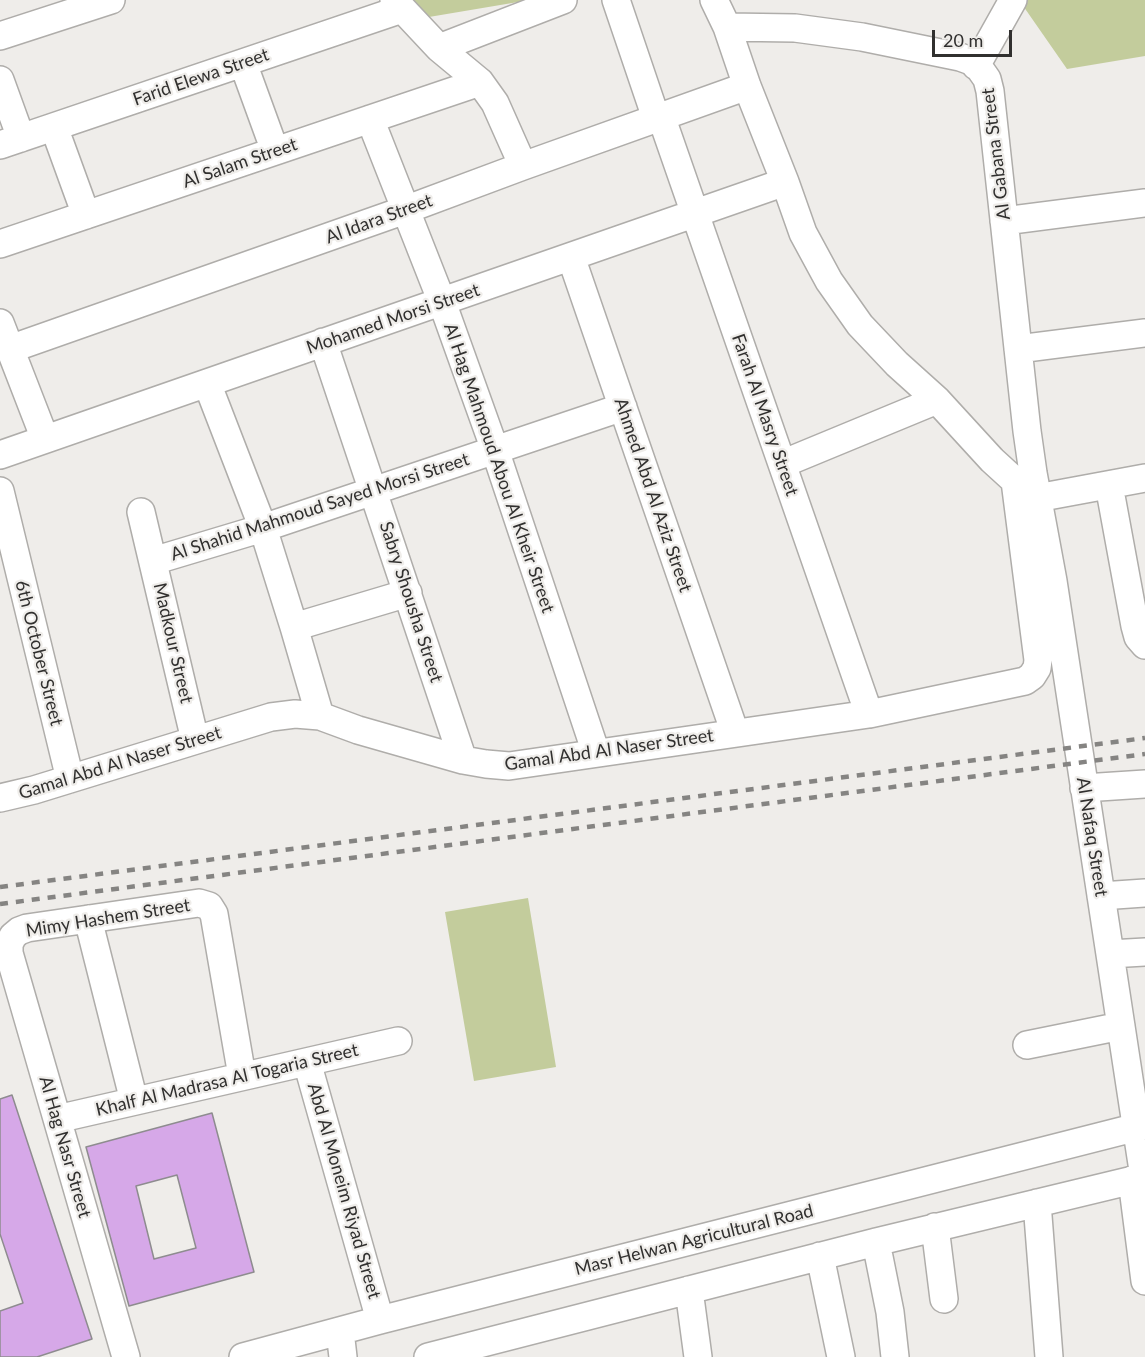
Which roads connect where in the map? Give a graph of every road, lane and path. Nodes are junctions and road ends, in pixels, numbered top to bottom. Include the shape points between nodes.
1 (111, 0) edge
2 (563, 0) edge
3 (615, 0) edge
4 (714, 0) edge
5 (1013, 0) edge
6 (398, 4) edge
7 (727, 27) junction
8 (0, 36) edge
9 (439, 48) junction
10 (243, 63) junction
11 (976, 66) junction
12 (0, 80) edge
13 (480, 82) junction
14 (747, 86) junction
15 (659, 117) junction
16 (370, 119) junction
17 (54, 127) junction
18 (10, 142) edge
19 (275, 151) junction
20 (523, 166) junction
21 (785, 182) junction
22 (1145, 202) edge
23 (405, 210) junction
24 (695, 213) junction
25 (86, 215) junction
26 (1004, 220) junction
27 (0, 244) edge
28 (571, 257) junction
29 (442, 302) junction
30 (0, 323) edge
31 (1145, 333) edge
32 (323, 342) junction
33 (10, 349) junction
34 (1018, 349) junction
35 (207, 383) junction
36 (937, 400) junction
37 (623, 407) junction
38 (45, 439) junction
39 (495, 450) junction
40 (0, 455) edge
41 (782, 464) junction
42 (1145, 478) edge
43 (1015, 481) junction
44 (1109, 485) junction
45 (0, 491) edge
46 (374, 491) junction
47 (1037, 498) junction
48 (141, 512) dead end
49 (263, 528) junction
50 (7, 553) edge
51 (153, 561) junction
52 (408, 593) junction
53 (294, 627) junction
54 (1145, 645) edge
55 (869, 714) junction
56 (320, 716) junction
57 (735, 733) junction
58 (195, 740) junction
59 (596, 753) junction
60 (463, 760) junction
61 (70, 779) junction
62 (1145, 784) edge
63 (1084, 788) junction
64 (0, 798) edge
65 (1145, 893) edge
66 (1101, 896) junction
67 (88, 919) junction
68 (13, 936) joint
69 (1145, 952) edge
70 (1110, 954) junction
71 (1121, 1026) junction
72 (398, 1041) dead end
73 (1026, 1045) dead end
74 (307, 1062) junction
75 (242, 1076) junction
76 (134, 1101) junction
77 (57, 1119) junction
78 (1141, 1126) edge
79 (1140, 1178) edge
80 (1037, 1203) junction
81 (935, 1227) junction
82 (876, 1242) junction
83 (820, 1256) junction
84 (1145, 1281) edge
85 (689, 1290) junction
86 (944, 1299) dead end
87 (380, 1320) junction
88 (341, 1344) edge
89 (479, 1350) edge
90 (126, 1357) edge
91 (243, 1357) edge
92 (428, 1357) edge
93 (698, 1357) edge
94 (841, 1357) edge
95 (895, 1357) edge
96 (1049, 1357) edge

1 - 8 street
2 - 9 street
3 - 15 street, Farah Al Masry Street
4 - 7 street
5 - 11 street
6 - 9 street
6 - 10 street, Farid Elewa Street
7 - 11 street, Al Gabana Street via 829,31 960,57
7 - 14 street
9 - 13 street
10 - 17 street, Farid Elewa Street
10 - 19 street
11 - 26 street, Al Gabana Street via 987,79 990,91
12 - 18 street
13 - 16 street, Al Salam Street
13 - 20 street via 495,103
14 - 15 street, Al Idara Street
14 - 21 street
15 - 20 street, Al Idara Street
15 - 24 street, Farah Al Masry Street
16 - 19 street, Al Salam Street
16 - 23 street, Al Hag Mahmoud Abou Al Kheir Street
17 - 18 street, Farid Elewa Street
17 - 25 street
19 - 25 street, Al Salam Street
20 - 23 street, Al Idara Street
21 - 24 street, Mohamed Morsi Street
21 - 36 street via 804,233 829,281 860,325
22 - 26 street
23 - 29 street, Al Hag Mahmoud Abou Al Kheir Street
23 - 33 street, Al Idara Street
24 - 28 street, Mohamed Morsi Street
24 - 41 street, Farah Al Masry Street
25 - 27 street, Al Salam Street
26 - 34 street, Al Gabana Street
28 - 29 street, Mohamed Morsi Street
28 - 37 street, Ahmed Abd Al Aziz Street
29 - 32 street, Mohamed Morsi Street
29 - 39 street, Al Hag Mahmoud Abou Al Kheir Street
30 - 33 street
31 - 34 street
32 - 35 street, Mohamed Morsi Street
32 - 46 street, Sabry Shousha Street
33 - 38 street
34 - 47 street, Al Gabana Street
35 - 38 street, Mohamed Morsi Street
35 - 49 street
36 - 41 street
36 - 43 street
37 - 39 street, Al Shahid Mahmoud Sayed Morsi Street
37 - 57 street, Ahmed Abd Al Aziz Street
38 - 40 street, Mohamed Morsi Street
39 - 46 street, Al Shahid Mahmoud Sayed Morsi Street
39 - 59 street, Al Hag Mahmoud Abou Al Kheir Street
41 - 55 street, Farah Al Masry Street
42 - 44 street
43 - 47 street
43 - 55 street, Gamal Abd Al Naser Street via 1038,660 1032,676 1025,681
44 - 47 street
44 - 54 street via 1135,626
45 - 50 street, 6th October Street
46 - 49 street, Al Shahid Mahmoud Sayed Morsi Street
46 - 52 street, Sabry Shousha Street
47 - 63 street, Al Nafaq Street
48 - 51 street, Madkour Street
49 - 51 street, Al Shahid Mahmoud Sayed Morsi Street
49 - 53 street
50 - 61 street, 6th October Street
51 - 58 street, Madkour Street
52 - 53 street
52 - 60 street, Sabry Shousha Street
53 - 56 street
55 - 57 street, Gamal Abd Al Naser Street
56 - 58 street, Gamal Abd Al Naser Street via 271,717
56 - 60 street, Gamal Abd Al Naser Street
57 - 59 street, Gamal Abd Al Naser Street
58 - 61 street, Gamal Abd Al Naser Street
59 - 60 street, Gamal Abd Al Naser Street via 509,766
61 - 64 street, Gamal Abd Al Naser Street
62 - 63 street
63 - 66 street, Al Nafaq Street
65 - 66 street
66 - 70 street, Al Nafaq Street
67 - 68 street, Mimy Hashem Street via 27,928
67 - 75 street, Mimy Hashem Street via 200,903 209,906 214,914
67 - 76 street
68 - 77 street, Al Hag Nasr Street via 9,953
69 - 70 street
70 - 71 street, Al Nafaq Street
71 - 73 street
71 - 78 street, Al Nafaq Street
72 - 74 street, Khalf Al Madrasa Al Togaria Street
74 - 75 street, Khalf Al Madrasa Al Togaria Street
74 - 87 street, Abd Al Moneim Riyad Street
75 - 76 street, Khalf Al Madrasa Al Togaria Street
76 - 77 street, Khalf Al Madrasa Al Togaria Street
77 - 90 street, Al Hag Nasr Street
78 - 79 street, Al Nafaq Street
78 - 87 street, Masr Helwan Agricultural Road
79 - 80 street
79 - 84 street, Al Nafaq Street
80 - 81 street
80 - 96 street
81 - 82 street
81 - 86 street
82 - 83 street
82 - 95 street
83 - 85 street
83 - 94 street
85 - 89 street
85 - 93 street
87 - 88 street, Masr Helwan Agricultural Road
88 - 91 street, Masr Helwan Agricultural Road
89 - 92 street

